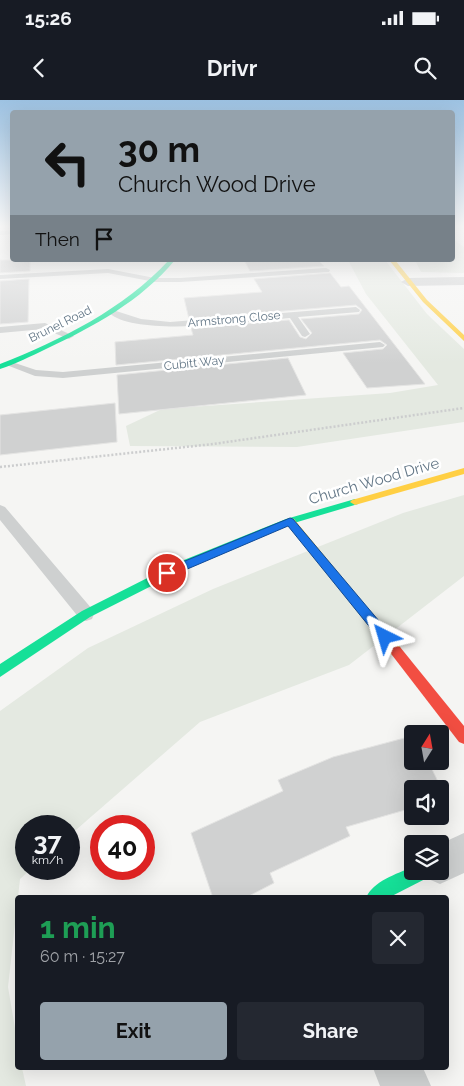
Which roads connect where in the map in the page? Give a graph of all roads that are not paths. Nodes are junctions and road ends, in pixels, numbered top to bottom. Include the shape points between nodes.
1 (92, 271) edge
2 (113, 271) edge
3 (163, 271) edge
4 (311, 271) edge
5 (400, 271) edge
6 (0, 277) edge
7 (156, 280) junction
8 (464, 281) edge
9 (408, 282) junction
10 (356, 310) dead end
11 (113, 313) junction
12 (292, 315) junction
13 (0, 330) edge
14 (305, 334) dead end
15 (69, 336) junction
16 (464, 339) edge
17 (380, 345) dead end
18 (4, 366) edge
19 (464, 471) edge
20 (0, 510) edge
21 (290, 522) junction
22 (86, 614) junction
23 (0, 671) edge
24 (464, 736) edge
25 (464, 853) edge
26 (449, 860) edge
27 (404, 880) edge
28 (378, 895) edge
29 (398, 1070) edge
30 (406, 1086) edge

1 - 6 lane
2 - 7 lane
3 - 7 street, Brunel Road
4 - 7 lane
5 - 9 street
7 - 11 street, Brunel Road
8 - 9 street
9 - 16 street
10 - 12 lane, Armstrong Close
11 - 12 lane, Armstrong Close via 140,322 170,324
11 - 15 street, Brunel Road
12 - 14 lane
13 - 15 lane via 44,326
15 - 18 street, Brunel Road
17 - 18 lane, Cubitt Way via 63,375
19 - 21 street, Church Wood Drive
20 - 22 lane
21 - 22 street, Church Wood Drive via 183,565
21 - 24 street
22 - 23 street, Church Wood Drive
25 - 26 street
27 - 28 street
29 - 30 street

